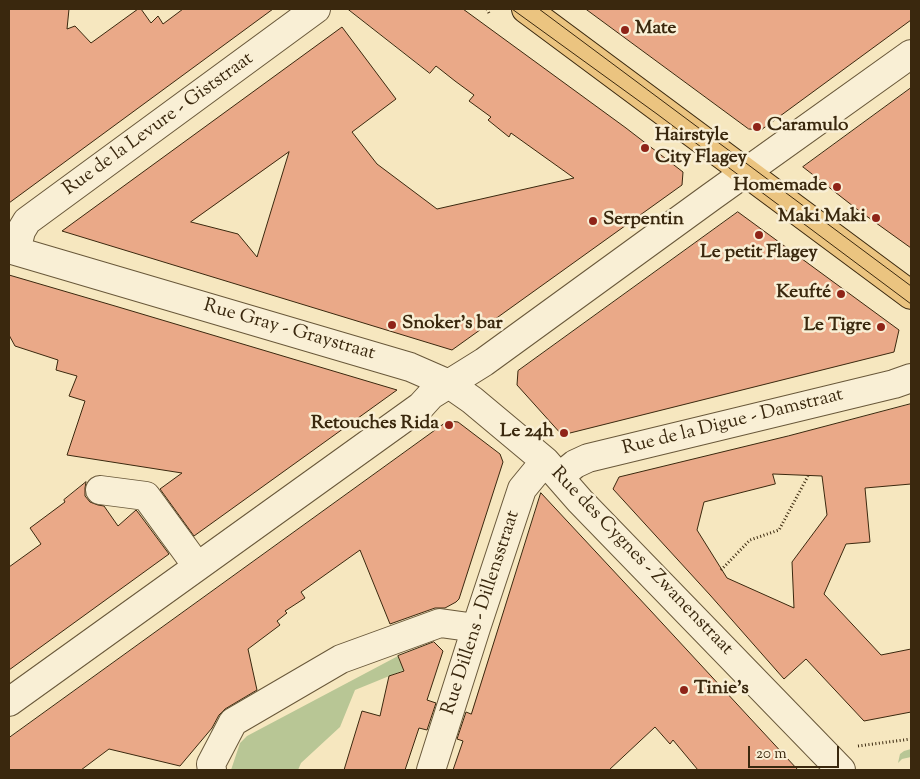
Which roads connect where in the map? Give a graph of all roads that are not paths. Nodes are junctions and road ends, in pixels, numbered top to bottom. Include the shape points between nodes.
1 (316, 9) edge
2 (526, 9) edge
3 (911, 54) edge
4 (745, 172) junction
5 (12, 250) edge
6 (911, 295) edge
7 (911, 378) edge
8 (448, 384) junction
9 (552, 469) junction
10 (100, 490) dead end
11 (198, 566) junction
12 (476, 628) junction
13 (9, 702) edge
14 (842, 764) edge
15 (212, 770) edge
16 (431, 770) edge

1 - 5 street, Rue de la Levure - Giststraat via 27,221
2 - 4 main road
3 - 4 street
4 - 6 main road
4 - 8 street via 484,362
5 - 8 street, Rue Gray - Graystraat via 410,367
7 - 9 street, Rue de la Digue - Damstraat
8 - 9 street, Rue Gray - Graystraat via 472,400
8 - 11 street
9 - 12 street, Rue Dillens - Dillensstraat via 522,489
9 - 14 street, Rue des Cygnes - Zwanenstraat via 586,508
10 - 11 street via 146,496
11 - 13 street
12 - 15 street via 440,623 341,659 233,722 211,764
12 - 16 street, Rue Dillens - Dillensstraat

